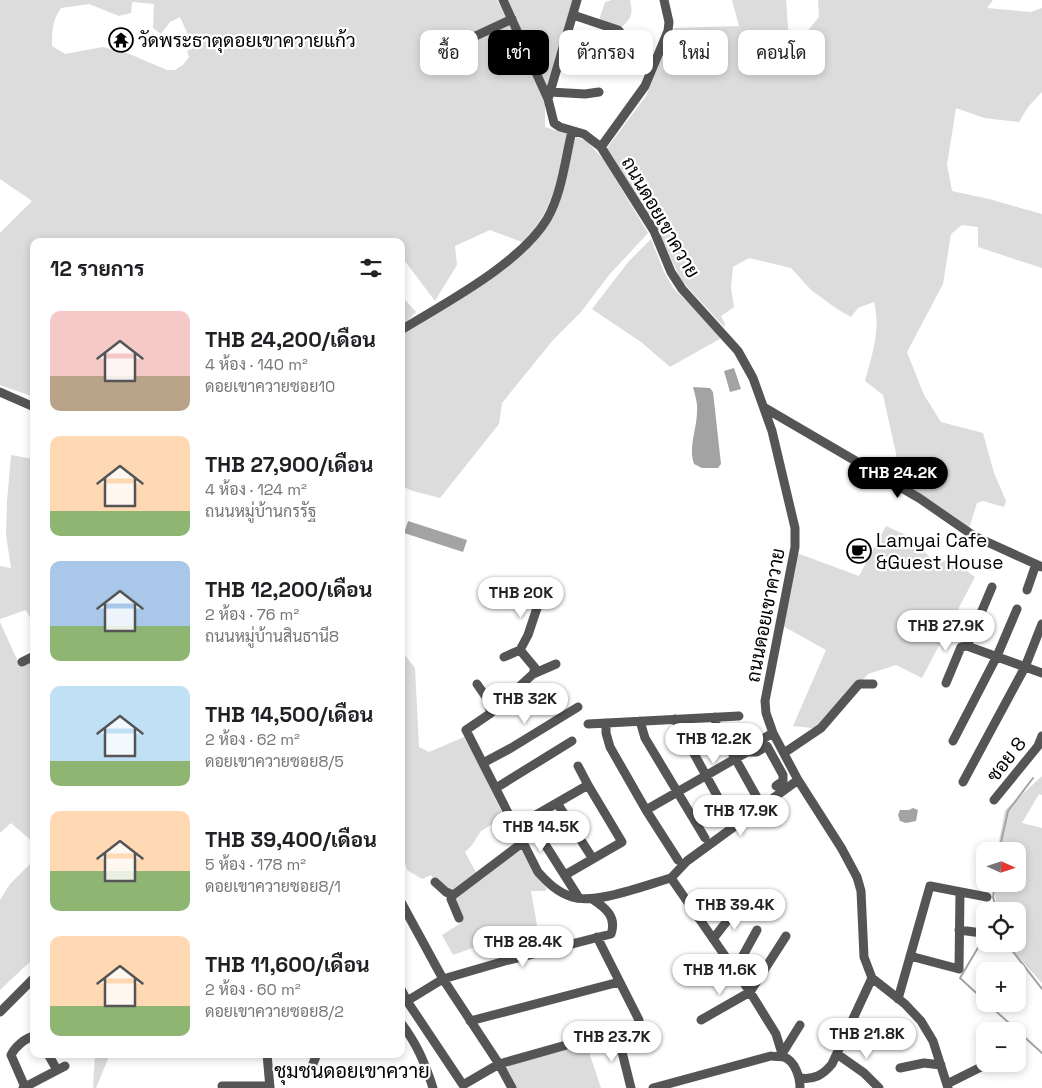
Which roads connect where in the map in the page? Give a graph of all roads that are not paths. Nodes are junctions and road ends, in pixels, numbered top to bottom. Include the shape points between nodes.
1 (503, 0) edge
2 (577, 0) edge
3 (664, 0) edge
4 (573, 16) junction
5 (512, 19) junction
6 (569, 30) edge
7 (618, 30) edge
8 (478, 35) edge
9 (559, 63) edge
10 (599, 92) dead end
11 (549, 96) junction
12 (572, 131) junction
13 (602, 147) junction
14 (405, 328) edge
15 (0, 392) edge
16 (30, 406) edge
17 (765, 408) junction
18 (1039, 565) edge
19 (992, 587) dead end
20 (1027, 590) dead end
21 (541, 596) dead end
22 (1017, 609) dead end
23 (1042, 624) edge
24 (967, 646) junction
25 (520, 650) junction
26 (996, 656) junction
27 (30, 658) edge
28 (504, 658) dead end
29 (22, 662) dead end
30 (556, 664) dead end
31 (1025, 666) junction
32 (1042, 673) edge
33 (534, 674) junction
34 (946, 683) dead end
35 (477, 684) dead end
36 (873, 684) dead end
37 (578, 707) dead end
38 (492, 713) junction
39 (738, 716) dead end
40 (715, 717) junction
41 (675, 719) junction
42 (640, 721) junction
43 (606, 723) junction
44 (588, 724) dead end
45 (772, 734) junction
46 (1042, 736) edge
47 (572, 741) dead end
48 (953, 741) dead end
49 (747, 752) junction
50 (784, 753) junction
51 (734, 759) junction
52 (484, 763) junction
53 (578, 766) dead end
54 (706, 775) junction
55 (798, 780) junction
56 (963, 782) dead end
57 (588, 785) junction
58 (776, 786) dead end
59 (496, 788) junction
60 (677, 792) junction
61 (994, 800) dead end
62 (758, 801) dead end
63 (557, 803) junction
64 (646, 810) junction
65 (731, 821) dead end
66 (705, 838) dead end
67 (522, 843) junction
68 (594, 859) junction
69 (678, 860) dead end
70 (565, 875) junction
71 (670, 878) junction
72 (435, 882) dead end
73 (960, 892) junction
74 (453, 895) junction
75 (987, 897) dead end
76 (579, 898) junction
77 (592, 899) junction
78 (737, 908) dead end
79 (405, 909) edge
80 (459, 918) dead end
81 (757, 930) dead end
82 (959, 930) junction
83 (976, 932) edge
84 (786, 936) dead end
85 (597, 937) junction
86 (713, 939) junction
87 (910, 956) junction
88 (735, 970) junction
89 (872, 978) junction
90 (443, 979) junction
91 (30, 982) edge
92 (619, 982) junction
93 (750, 992) junction
94 (405, 996) edge
95 (898, 999) junction
96 (408, 1001) junction
97 (0, 1012) edge
98 (470, 1020) junction
99 (701, 1020) dead end
100 (800, 1025) dead end
101 (405, 1028) edge
102 (617, 1032) junction
103 (30, 1038) edge
104 (837, 1054) junction
105 (782, 1055) junction
106 (52, 1058) edge
107 (267, 1058) edge
108 (315, 1058) edge
109 (498, 1064) junction
110 (941, 1065) junction
111 (900, 1068) dead end
112 (976, 1070) edge
113 (310, 1071) dead end
114 (800, 1078) junction
115 (222, 1086) dead end
116 (948, 1086) edge
117 (270, 1087) edge
118 (24, 1088) edge
119 (433, 1088) edge
120 (512, 1088) edge
121 (631, 1088) edge
122 (653, 1088) edge
123 (800, 1088) edge
124 (879, 1088) edge

1 - 5 street
2 - 4 street
3 - 13 street via 668,32 645,86
4 - 6 street
4 - 7 street
5 - 8 street
5 - 11 street
9 - 11 street
10 - 11 street
11 - 12 street via 554,123
12 - 13 street via 584,134
12 - 14 street via 556,198 547,219 533,238 493,273
13 - 17 street, ถนนดอยเขาควาย via 654,231 671,272 682,289 738,351
15 - 16 street
17 - 18 street via 919,498 974,536
17 - 45 street, ถนนดอยเขาควาย via 795,528 795,547 765,701
18 - 20 street
19 - 24 street
21 - 25 street
22 - 26 street
23 - 31 street
24 - 26 street
24 - 34 street via 962,647
25 - 28 street
25 - 33 street via 535,668
26 - 31 street
26 - 48 street
27 - 29 street
30 - 33 street
31 - 32 street
31 - 56 street
33 - 38 street
35 - 38 street
36 - 50 street via 859,684 821,728
37 - 52 street
38 - 52 street via 466,730
39 - 40 street
40 - 41 street
40 - 51 street
41 - 42 street
41 - 54 street
42 - 43 street
42 - 60 street via 645,738
43 - 44 street
43 - 64 street via 610,747
45 - 49 street via 752,745
45 - 50 street, ถนนดอยเขาควาย
46 - 61 street, ซอย 8 via 1038,746
47 - 59 street
49 - 51 street
49 - 58 street via 757,752 768,746 783,775 783,781
50 - 55 street, ถนนดอยเขาควาย
51 - 54 street
51 - 62 street
52 - 59 street
53 - 57 street
54 - 60 street
54 - 65 street
55 - 71 street via 687,861
55 - 89 street, ถนนดอยเขาควาย via 857,877 861,891 864,956
57 - 63 street
57 - 68 street via 622,842
59 - 67 street
60 - 64 street
60 - 66 street
63 - 68 street
63 - 70 street via 528,819
64 - 69 street
67 - 74 street
67 - 76 street via 538,872 553,888
68 - 70 street
70 - 76 street
71 - 77 street
71 - 86 street
72 - 74 street
73 - 75 street
73 - 82 street
73 - 87 street via 930,886
74 - 80 street via 451,899
76 - 77 street
77 - 85 street via 611,915 614,926 611,934
78 - 86 street
79 - 90 street
81 - 88 street
82 - 83 street
82 - 87 street via 959,969
84 - 93 street
85 - 90 street
85 - 92 street
86 - 88 street
87 - 95 street
88 - 93 street
89 - 95 street
89 - 104 street
90 - 96 street
90 - 98 street
91 - 97 street
92 - 98 street
92 - 102 street via 638,1020 637,1025
93 - 99 street
93 - 105 street via 776,1034
94 - 96 street
95 - 110 street via 921,1021 934,1041
96 - 109 street via 463,1085
98 - 109 street
100 - 105 street
101 - 119 street via 423,1056
102 - 109 street
102 - 121 street
103 - 118 street via 11,1055
104 - 114 street via 825,1073 808,1080
104 - 124 street
105 - 114 street
105 - 122 street
106 - 118 street via 61,1068
107 - 117 street
108 - 113 street
109 - 120 street
110 - 111 street via 924,1063
110 - 116 street
112 - 116 street
114 - 123 street
115 - 117 street

